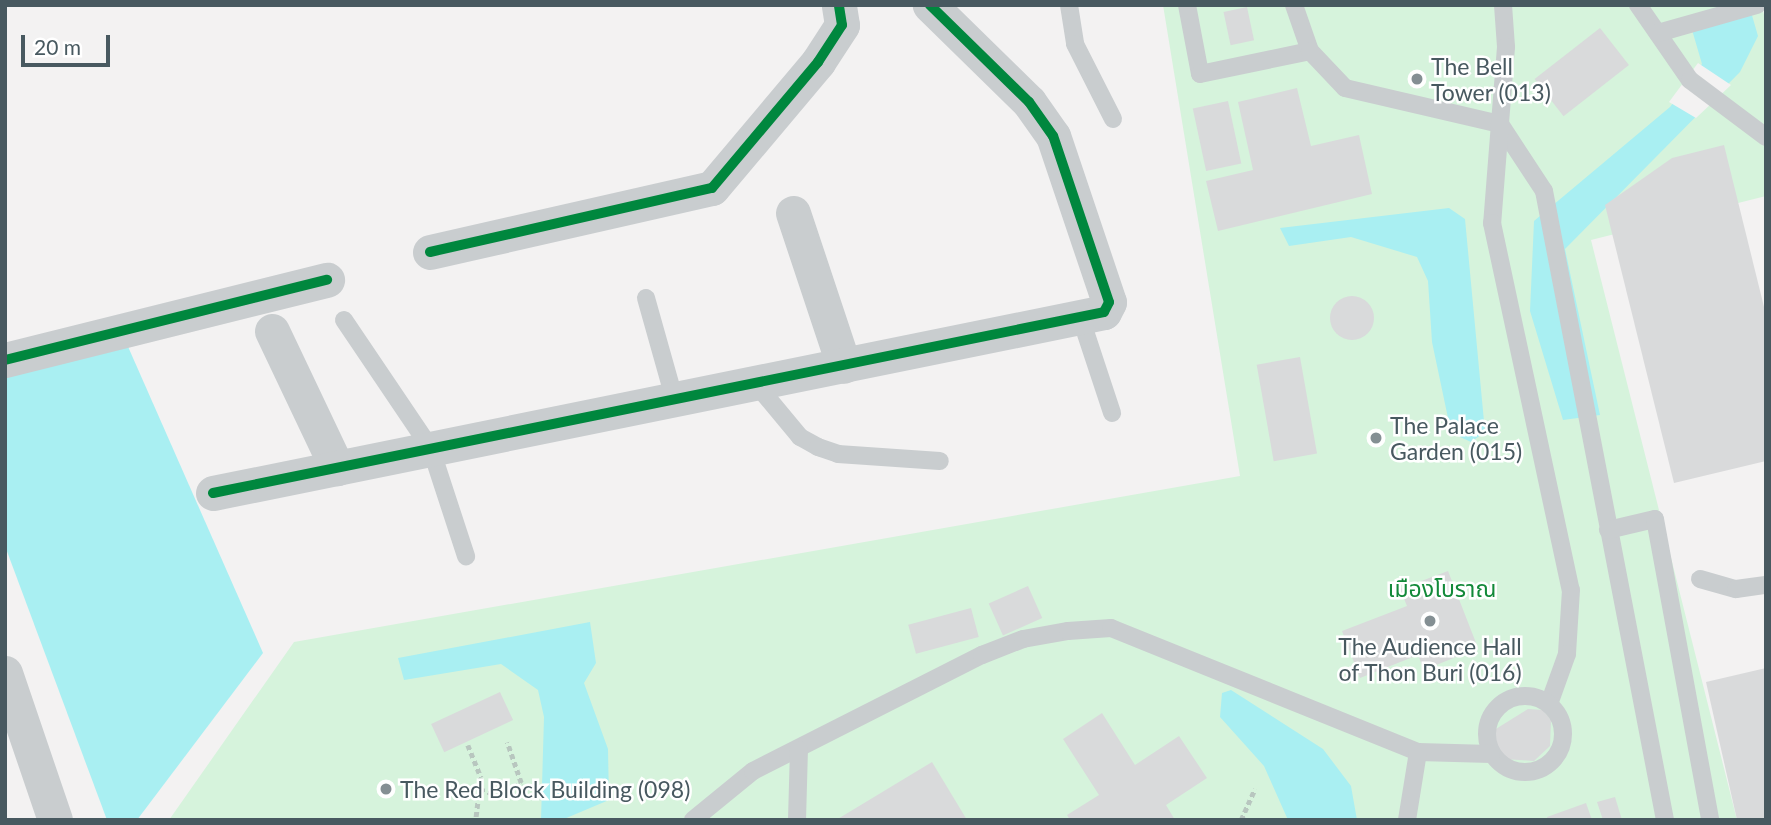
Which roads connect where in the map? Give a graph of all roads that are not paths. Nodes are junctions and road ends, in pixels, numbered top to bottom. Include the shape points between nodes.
1 (839, 5) edge
2 (930, 5) edge
3 (1069, 5) edge
4 (1187, 5) edge
5 (1294, 5) edge
6 (1503, 5) edge
7 (1638, 5) edge
8 (1754, 6) edge
9 (1658, 33) junction
10 (1310, 51) junction
11 (1113, 119) dead end
12 (1500, 124) junction
13 (1766, 137) edge
14 (793, 213) dead end
15 (430, 252) dead end
16 (327, 280) dead end
17 (646, 298) dead end
18 (1081, 319) junction
19 (344, 320) dead end
20 (272, 331) dead end
21 (5, 360) edge
22 (844, 366) junction
23 (756, 384) junction
24 (675, 401) junction
25 (1112, 413) dead end
26 (431, 449) junction
27 (940, 461) dead end
28 (337, 468) junction
29 (213, 493) dead end
30 (1608, 530) junction
31 (466, 556) dead end
32 (1700, 579) dead end
33 (1766, 585) edge
34 (5, 673) edge
35 (1549, 704) junction
36 (799, 750) junction
37 (1418, 752) junction
38 (1491, 754) junction
39 (55, 820) edge
40 (692, 820) edge
41 (797, 820) edge
42 (1408, 820) edge
43 (1665, 820) edge
44 (1710, 820) edge

1 - 15 street via 842,24 818,62 712,188
2 - 18 street via 1029,102 1058,145 1109,302 1104,312
3 - 11 lane via 1075,44
4 - 10 lane via 1200,74
5 - 10 lane
6 - 12 lane via 1506,47
7 - 9 lane
8 - 9 lane
9 - 13 lane via 1690,80
10 - 12 lane via 1345,88
12 - 30 lane via 1544,191
12 - 35 lane via 1492,223 1571,590 1567,654
14 - 22 street
16 - 21 street
17 - 24 lane
18 - 22 street
18 - 25 lane
19 - 26 lane
20 - 28 street
22 - 23 street
23 - 24 street
23 - 27 lane via 800,438 818,447 838,454
24 - 26 street
26 - 28 street
26 - 31 lane
28 - 29 street
30 - 43 lane
30 - 44 lane via 1656,519
32 - 33 lane via 1736,589
34 - 39 street
35 - 38 lane via 1520,696 1494,710 1487,724
35 - 38 lane via 1563,729 1562,745 1550,763 1529,773 1514,772
36 - 37 lane via 1013,643 1111,628
36 - 40 lane via 752,771
36 - 41 lane
37 - 38 lane
37 - 42 lane

